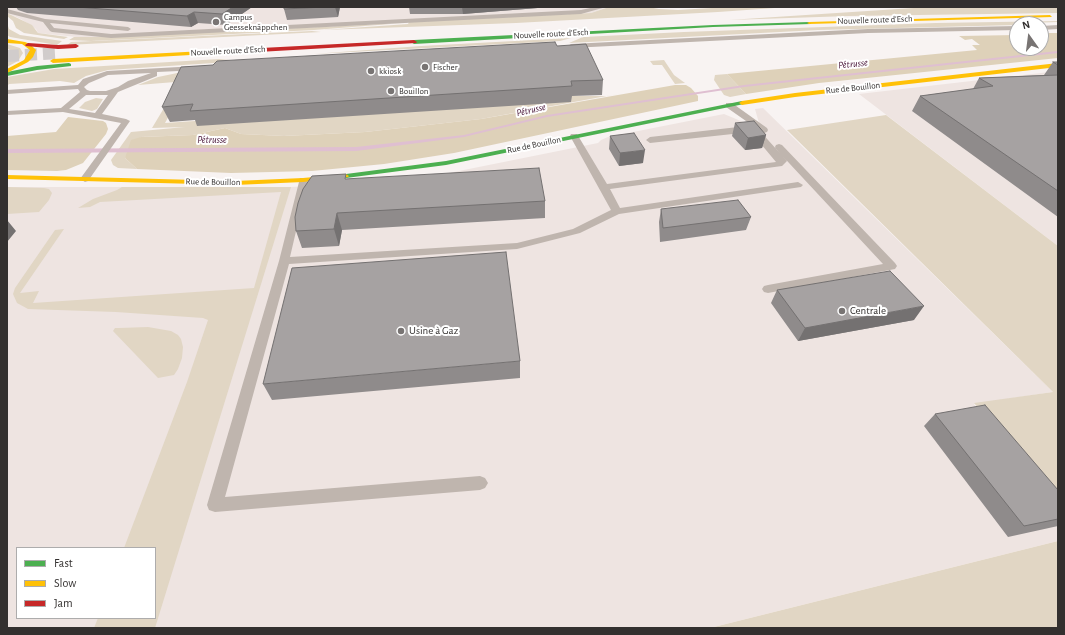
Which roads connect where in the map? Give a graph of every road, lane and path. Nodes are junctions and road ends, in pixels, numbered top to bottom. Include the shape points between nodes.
1 (603, 7) edge
2 (7, 11) edge
3 (738, 16) dead end
4 (1050, 16) dead end
5 (47, 23) junction
6 (244, 23) dead end
7 (1009, 28) edge
8 (235, 29) junction
9 (165, 33) junction
10 (358, 33) dead end
11 (416, 36) junction
12 (8, 41) edge
13 (28, 45) junction
14 (105, 45) dead end
15 (82, 46) dead end
16 (563, 47) edge
17 (60, 53) tunnel mouth
18 (53, 61) tunnel mouth
19 (1058, 65) edge
20 (206, 67) edge
21 (182, 69) junction
22 (122, 72) junction
23 (7, 73) edge
24 (131, 83) junction
25 (82, 90) junction
26 (115, 91) junction
27 (7, 92) edge
28 (730, 105) junction
29 (63, 110) junction
30 (7, 113) edge
31 (97, 116) junction
32 (574, 136) junction
33 (650, 140) dead end
34 (7, 177) edge
35 (85, 179) junction
36 (303, 180) junction
37 (798, 185) dead end
38 (604, 187) junction
39 (617, 211) junction
40 (284, 261) junction
41 (768, 289) dead end
42 (480, 483) dead end

1 - 8 lane via 581,12
2 - 5 lane
3 - 11 main road, Nouvelle route d'Esch
4 - 11 main road, Nouvelle route d'Esch
5 - 9 lane
5 - 9 lane via 138,34
6 - 8 lane
7 - 16 lane via 868,31
8 - 9 lane
10 - 14 main road
11 - 17 main road, Nouvelle route d'Esch
11 - 18 main road, Nouvelle route d'Esch
11 - 23 main road via 324,51 56,66
12 - 13 main road
13 - 15 main road
13 - 23 main road via 32,50 30,57
19 - 28 main road, Rue de Bouillon via 795,95
20 - 21 lane
21 - 22 lane
21 - 24 lane via 148,76
22 - 24 lane via 133,77
22 - 25 lane via 99,75 86,81
24 - 26 lane
25 - 26 lane via 98,94
25 - 27 lane
25 - 29 lane
26 - 31 lane
28 - 32 main road, Rue de Bouillon
28 - 41 lane via 762,129 891,266
29 - 30 lane
29 - 31 lane
31 - 35 lane via 126,121
32 - 36 main road, Rue de Bouillon via 446,163
32 - 38 lane
33 - 38 lane via 747,128 754,130 782,161 779,164
34 - 35 main road, Rue de Bouillon
35 - 36 main road, Rue de Bouillon via 235,183
36 - 40 lane
37 - 39 lane
38 - 39 lane
39 - 40 lane via 576,231 517,246
40 - 42 lane via 215,505

